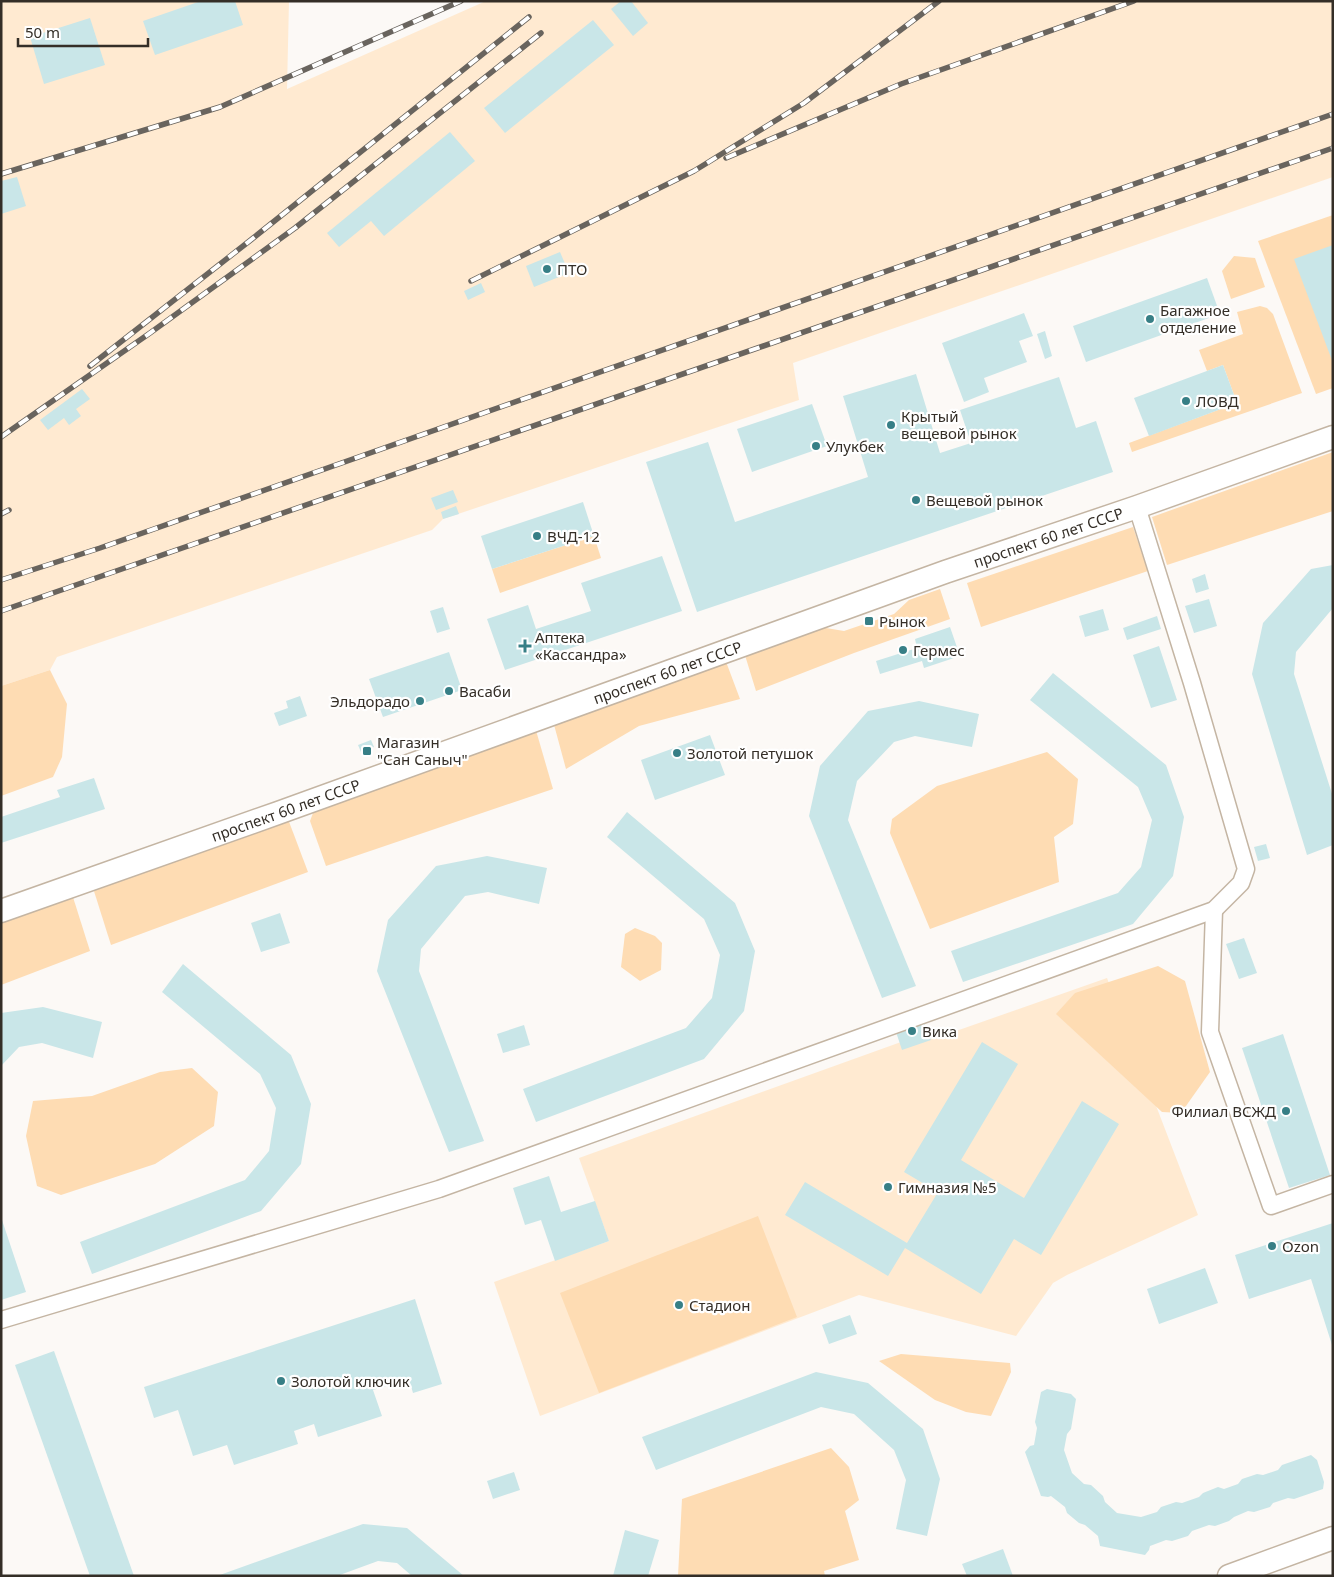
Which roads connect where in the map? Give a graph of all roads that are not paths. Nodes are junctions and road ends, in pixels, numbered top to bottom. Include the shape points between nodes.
1 (1333, 437) edge
2 (1137, 507) junction
3 (1214, 910) junction
4 (1, 911) edge
5 (1333, 1184) edge
6 (1, 1320) edge
7 (1333, 1538) edge
8 (1229, 1576) edge

1 - 2 street, проспект 60 лет СССР
2 - 3 street via 1246,869 1241,883
2 - 4 street, проспект 60 лет СССР via 945,572
3 - 5 street via 1210,1032 1271,1206
3 - 6 street via 439,1189
7 - 8 street

